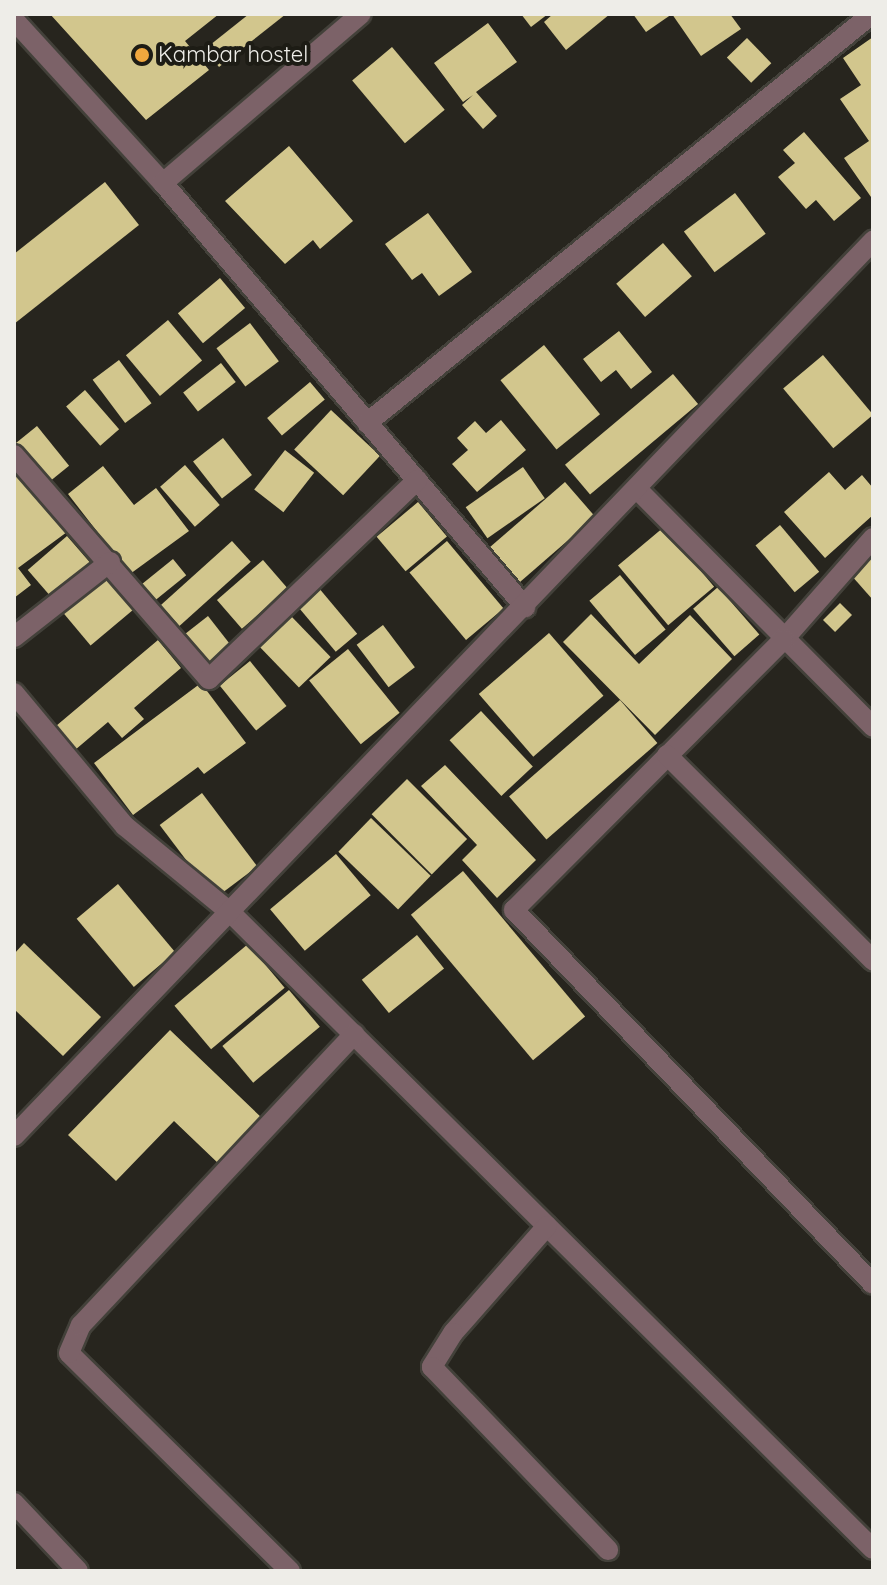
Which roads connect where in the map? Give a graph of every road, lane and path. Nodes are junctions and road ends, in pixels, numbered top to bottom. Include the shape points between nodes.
1 (361, 14) edge
2 (872, 14) edge
3 (14, 20) edge
4 (163, 183) junction
5 (873, 241) edge
6 (367, 423) junction
7 (14, 455) edge
8 (417, 480) junction
9 (637, 489) junction
10 (873, 538) edge
11 (110, 562) junction
12 (525, 607) junction
13 (14, 637) edge
14 (783, 640) junction
15 (14, 693) edge
16 (873, 727) edge
17 (667, 755) junction
18 (232, 914) junction
19 (873, 960) edge
20 (354, 1034) junction
21 (14, 1136) edge
22 (547, 1226) junction
23 (873, 1284) edge
24 (14, 1503) edge
25 (873, 1549) edge
26 (608, 1550) dead end
27 (78, 1571) edge
28 (290, 1571) edge

1 - 4 street
2 - 6 street
3 - 4 street
4 - 6 street
5 - 9 street
6 - 8 street
7 - 11 street
8 - 11 street via 209,679
8 - 12 street
9 - 12 street
9 - 14 street
10 - 14 street
11 - 13 street
12 - 18 street
14 - 16 street
14 - 17 street
15 - 18 street via 125,826
17 - 19 street
17 - 23 street via 514,910
18 - 20 street
18 - 21 street
20 - 22 street
20 - 28 street via 81,1325 69,1353
22 - 25 street
22 - 26 street via 453,1333 432,1367
24 - 27 street

